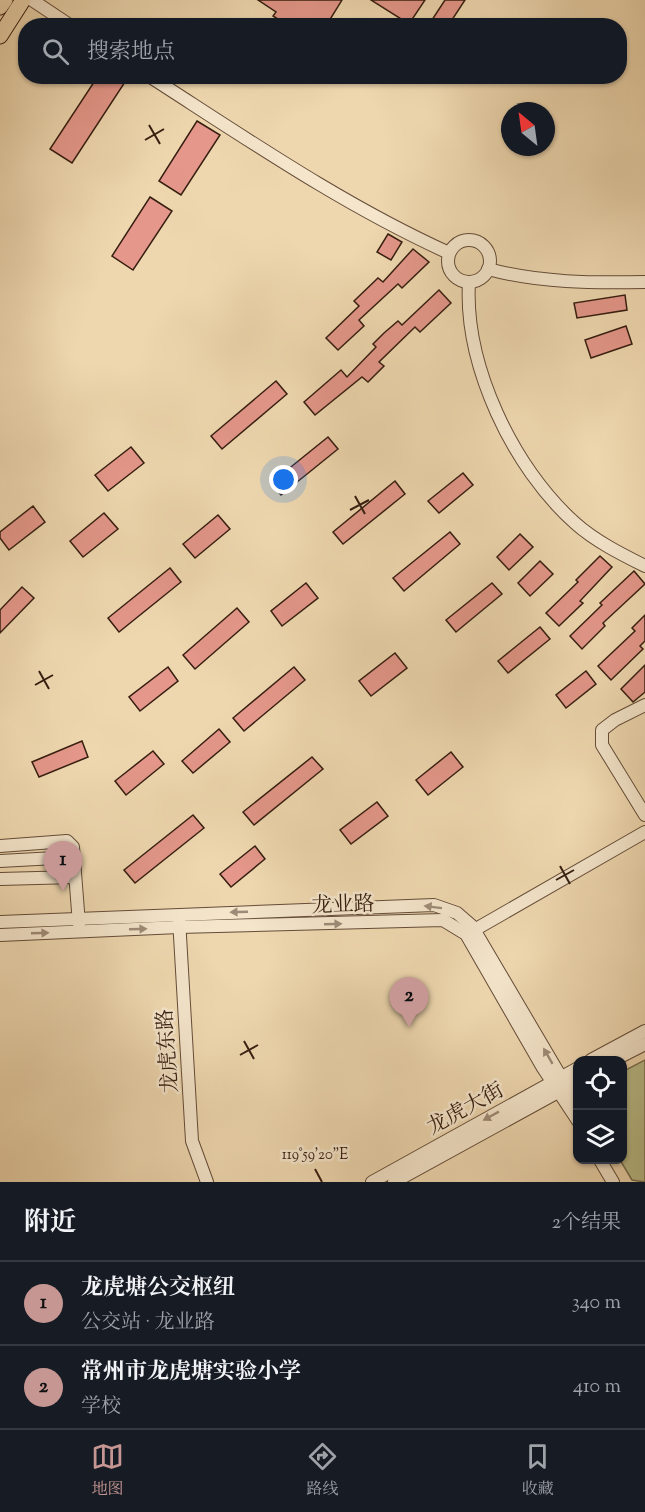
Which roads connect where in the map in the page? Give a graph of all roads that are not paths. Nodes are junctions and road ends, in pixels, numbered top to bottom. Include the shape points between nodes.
1 (5, 0) edge
2 (23, 0) edge
3 (32, 0) edge
4 (0, 7) edge
5 (59, 18) edge
6 (0, 36) edge
7 (162, 84) edge
8 (449, 253) junction
9 (488, 269) junction
10 (469, 282) junction
11 (645, 282) edge
12 (645, 566) edge
13 (645, 705) edge
14 (640, 796) edge
15 (645, 815) edge
16 (645, 832) edge
17 (0, 846) edge
18 (74, 857) junction
19 (0, 861) edge
20 (75, 877) junction
21 (0, 879) edge
22 (179, 921) junction
23 (0, 922) edge
24 (79, 925) junction
25 (470, 932) junction
26 (0, 935) edge
27 (645, 1031) edge
28 (645, 1044) edge
29 (598, 1056) edge
30 (622, 1056) edge
31 (563, 1084) edge
32 (573, 1099) edge
33 (574, 1110) edge
34 (602, 1164) edge
35 (610, 1164) edge
36 (207, 1182) edge
37 (372, 1182) edge
38 (394, 1182) edge
39 (613, 1182) edge
40 (621, 1182) edge

1 - 4 main road
2 - 6 main road
3 - 5 street
7 - 8 street via 305,176 397,229
8 - 9 street via 462,241 480,243 490,257
8 - 10 street via 449,269 461,281
9 - 10 street via 482,278
9 - 11 street via 546,280
10 - 12 street via 474,346 488,395 511,441 542,487 575,523
13 - 14 street via 602,730 602,745
14 - 15 street
16 - 25 street
17 - 18 street via 67,841 73,847
18 - 19 street
18 - 20 street
20 - 21 street
20 - 24 street
22 - 24 street, 龙业路
22 - 25 street, 龙业路 via 443,920
22 - 36 street, 龙虎东路 via 192,1141
23 - 24 street, 龙业路
26 -> 24 street, 龙业路
25 - 31 street
27 - 29 street
28 - 30 street
31 - 32 street
31 - 33 street
31 -> 37 street, 龙虎大街
31 - 38 street, 龙虎大街
34 - 39 street
35 - 40 street

